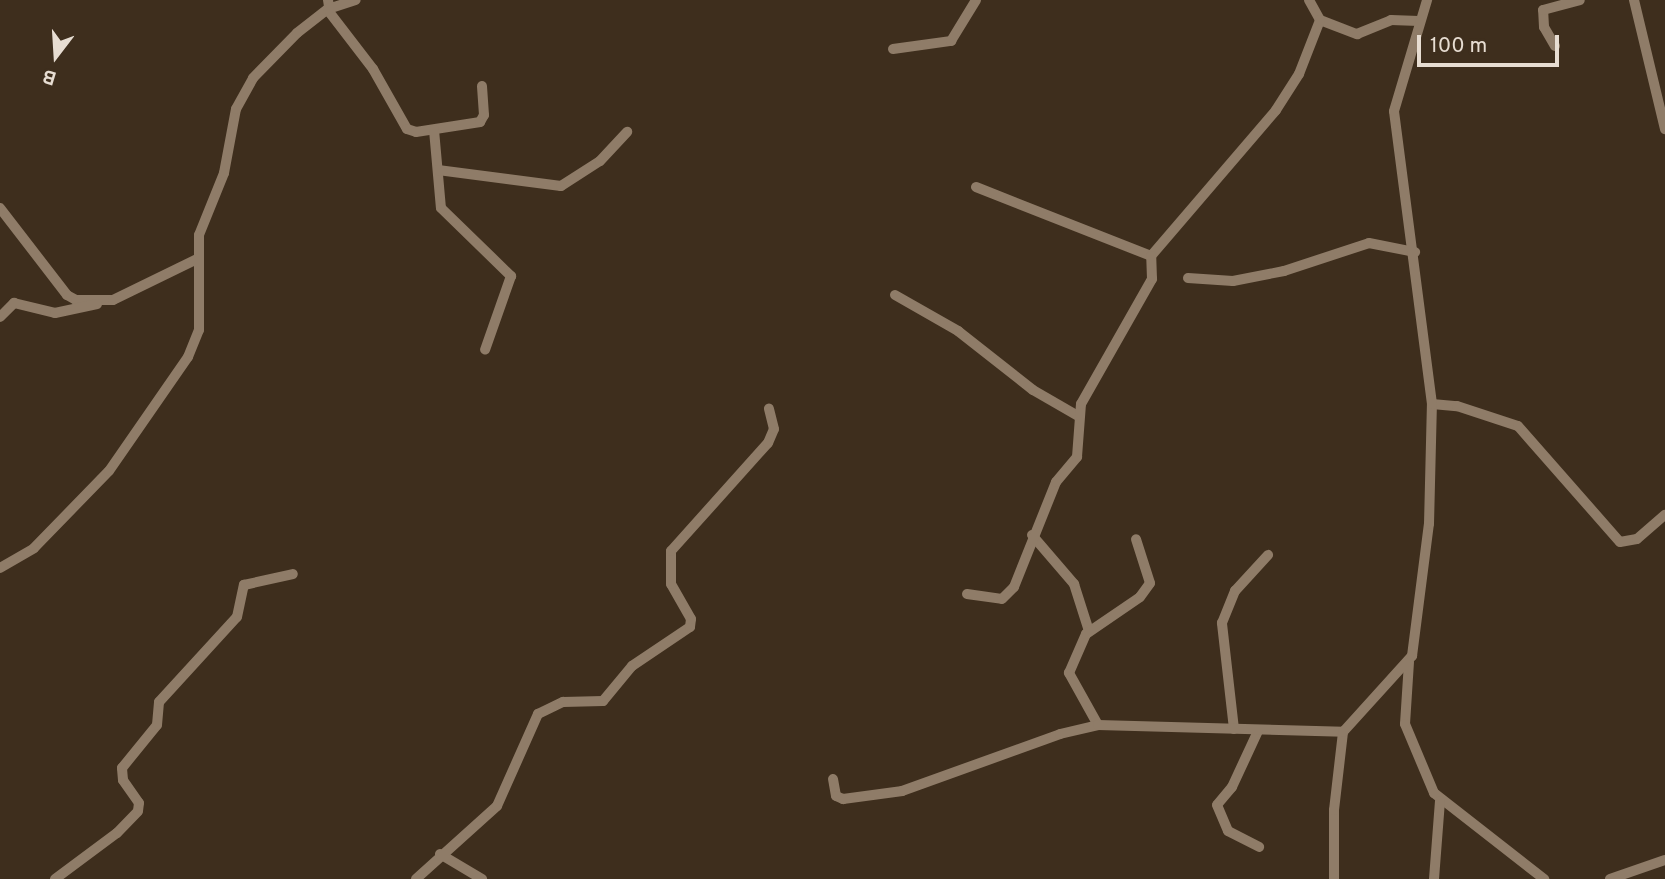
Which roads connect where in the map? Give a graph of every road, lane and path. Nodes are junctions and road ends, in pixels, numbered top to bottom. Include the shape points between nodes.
1 (355, 0) edge
2 (976, 0) edge
3 (1308, 0) edge
4 (1426, 0) edge
5 (1580, 0) edge
6 (1634, 0) edge
7 (328, 5) edge
8 (1320, 20) junction
9 (1419, 21) junction
10 (1555, 46) dead end
11 (893, 49) dead end
12 (482, 86) dead end
13 (1665, 129) edge
14 (434, 130) junction
15 (627, 132) dead end
16 (438, 170) junction
17 (976, 187) dead end
18 (0, 208) edge
19 (1415, 252) junction
20 (1151, 256) junction
21 (197, 259) junction
22 (1188, 278) dead end
23 (895, 295) dead end
24 (99, 303) junction
25 (0, 317) edge
26 (485, 350) dead end
27 (1432, 404) junction
28 (769, 410) dead end
29 (1078, 415) junction
30 (1665, 515) edge
31 (1032, 535) junction
32 (1136, 539) dead end
33 (1268, 555) dead end
34 (0, 568) edge
35 (293, 574) dead end
36 (967, 594) dead end
37 (1089, 631) junction
38 (1409, 662) junction
39 (1098, 725) junction
40 (1234, 729) junction
41 (1258, 731) junction
42 (1343, 732) junction
43 (833, 779) dead end
44 (1440, 801) junction
45 (1259, 847) dead end
46 (440, 854) junction
47 (1665, 860) edge
48 (55, 879) edge
49 (416, 879) edge
50 (482, 879) edge
51 (1334, 879) edge
52 (1434, 879) edge
53 (1544, 879) edge
54 (1610, 879) edge

1 - 7 street
2 - 11 street via 951,41
3 - 8 street
4 - 9 street
5 - 10 street via 1543,10 1544,27
6 - 13 street
7 - 14 street via 373,69 404,127 416,132
7 - 21 street via 277,51 243,94 232,124 222,182 200,228
8 - 9 street via 1362,34 1391,20
8 - 20 street via 1300,74 1276,110
9 - 19 street via 1395,111
12 - 14 street via 483,119
14 - 16 street
15 - 16 street via 600,161 561,186
16 - 26 street via 441,208 511,276
17 - 20 street
18 - 24 street via 67,295
19 - 22 street via 1369,243 1284,271 1223,281
19 - 27 street
20 - 29 street via 1149,285
21 - 24 street via 146,287
21 - 34 street via 199,330 188,357 109,471 77,508 34,548
23 - 29 street via 958,331 1033,390
24 - 25 street via 55,313 14,303
27 - 30 street via 1518,426 1620,542 1637,539
27 - 38 street via 1429,524
28 - 46 street via 774,429 768,443 671,551 673,591 691,619 690,627 637,662 603,701 563,702 538,714 497,806
29 - 31 street via 1082,432 1077,457 1055,482
31 - 36 street via 1008,596 993,600
31 - 37 street via 1074,584
32 - 37 street via 1150,583 1132,603
33 - 40 street via 1235,591 1222,623
35 - 48 street via 244,586 237,617 159,702 157,725 122,768 123,780 139,803 138,811 117,833
37 - 39 street via 1069,673
38 - 42 street
38 - 44 street via 1405,724
39 - 40 street
39 - 43 street via 1060,734 902,791 842,799 836,796
40 - 41 street
41 - 42 street
41 - 45 street via 1232,787 1217,805 1228,831
42 - 51 street via 1335,798
44 - 52 street
44 - 53 street
46 - 49 street
46 - 50 street
47 - 54 street

